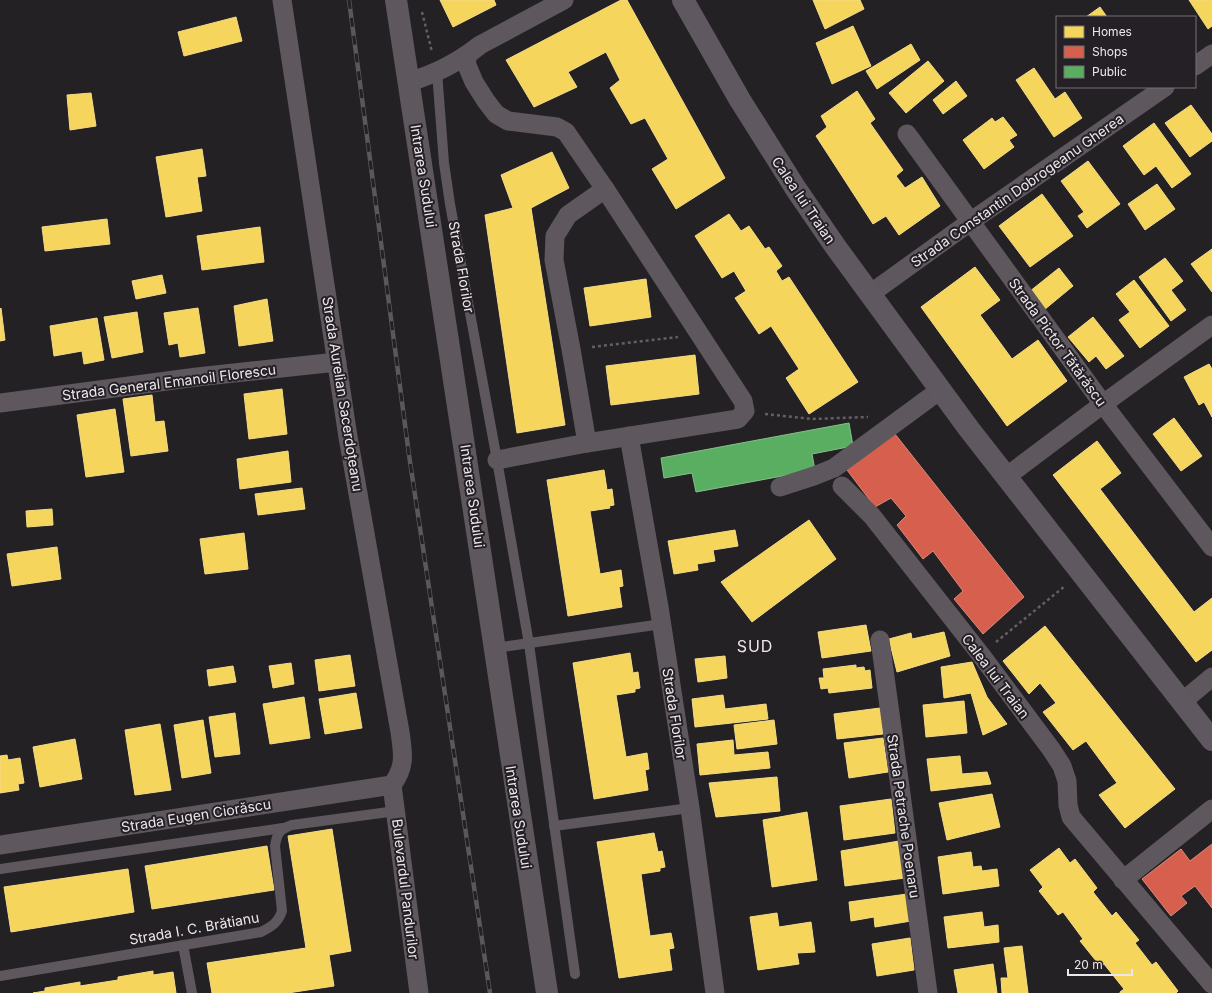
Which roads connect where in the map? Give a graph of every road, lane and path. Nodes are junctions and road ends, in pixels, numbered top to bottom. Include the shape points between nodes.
1 (282, 0) edge
2 (396, 0) edge
3 (564, 0) edge
4 (683, 0) edge
5 (420, 7) dead end
6 (468, 54) junction
7 (1212, 54) edge
8 (1196, 65) edge
9 (437, 72) junction
10 (409, 82) junction
11 (1164, 88) edge
12 (907, 134) dead end
13 (605, 190) junction
14 (970, 222) junction
15 (870, 294) junction
16 (1212, 325) edge
17 (699, 334) junction
18 (571, 349) junction
19 (337, 362) junction
20 (940, 390) junction
21 (0, 403) edge
22 (1103, 404) junction
23 (745, 411) junction
24 (903, 416) junction
25 (629, 436) junction
26 (587, 443) junction
27 (497, 460) junction
28 (1006, 477) junction
29 (842, 486) dead end
30 (780, 488) dead end
31 (1212, 547) edge
32 (1081, 573) junction
33 (662, 624) junction
34 (880, 640) dead end
35 (529, 644) junction
36 (495, 648) junction
37 (981, 655) junction
38 (1212, 677) edge
39 (1182, 702) junction
40 (1212, 740) edge
41 (392, 785) junction
42 (690, 808) junction
43 (1212, 809) edge
44 (396, 811) junction
45 (554, 826) junction
46 (283, 828) junction
47 (0, 845) edge
48 (0, 869) edge
49 (1123, 880) junction
50 (183, 945) junction
51 (575, 974) dead end
52 (0, 976) edge
53 (1212, 984) edge
54 (192, 993) edge
55 (419, 993) edge
56 (546, 993) edge
57 (715, 993) edge
58 (928, 993) edge

1 - 19 street, Strada Aurelian Sacerdoțeanu
2 - 10 street, Intrarea Sudului
3 - 6 street
4 - 15 main road, Calea lui Traian via 764,139
5 - 9 path
6 - 9 street
6 - 13 street via 466,63 474,82 496,114 508,121 557,127 566,132
7 - 8 street
9 - 10 street
9 - 27 lane, Strada Florilor via 450,204
10 - 36 street, Intrarea Sudului
11 - 14 street, Strada Constantin Dobrogeanu Gherea
12 - 14 street, Strada Pictor Tătărăscu
13 - 17 street
13 - 18 street via 568,215 555,236 554,260
14 - 15 street, Strada Constantin Dobrogeanu Gherea
14 - 22 street, Strada Pictor Tătărăscu
15 - 20 main road, Calea lui Traian
16 - 22 street
17 - 18 path
17 - 23 street via 743,401
18 - 26 street
19 - 21 street, Strada General Emanoil Florescu via 196,377
19 - 41 street, Strada Aurelian Sacerdoțeanu via 400,732 402,764
20 - 24 street
20 - 28 main road, Calea lui Traian
22 - 28 street
22 - 31 street, Strada Pictor Tătărăscu
23 - 24 path via 812,419
23 - 25 street via 738,419
24 - 30 street via 834,468
25 - 26 street
25 - 33 street, Strada Florilor
26 - 27 street
27 - 35 lane, Strada Florilor
28 - 32 main road, Calea lui Traian
29 - 37 street, Calea lui Traian via 872,516
32 - 37 path
32 - 39 main road, Calea lui Traian
33 - 35 lane
33 - 42 street, Strada Florilor
34 - 58 street, Strada Petrache Poenaru
35 - 36 lane
35 - 45 lane, Strada Florilor
36 - 56 street, Intrarea Sudului
37 - 49 street, Calea lui Traian via 1062,766 1067,781 1071,817
38 - 39 street
39 - 40 main road, Calea lui Traian
41 - 44 street, Bulevardul Pandurilor
41 - 47 street, Strada Eugen Ciorăscu
42 - 45 lane
42 - 57 street, Strada Florilor
43 - 49 street
44 - 46 lane
44 - 55 street, Bulevardul Pandurilor
45 - 51 lane, Strada Florilor
46 - 48 lane
46 - 50 lane, Strada I. C. Brătianu via 276,837 275,846 282,911 279,919 272,927 261,932
49 - 53 street, Calea lui Traian
50 - 52 lane, Strada I. C. Brătianu
50 - 54 lane

